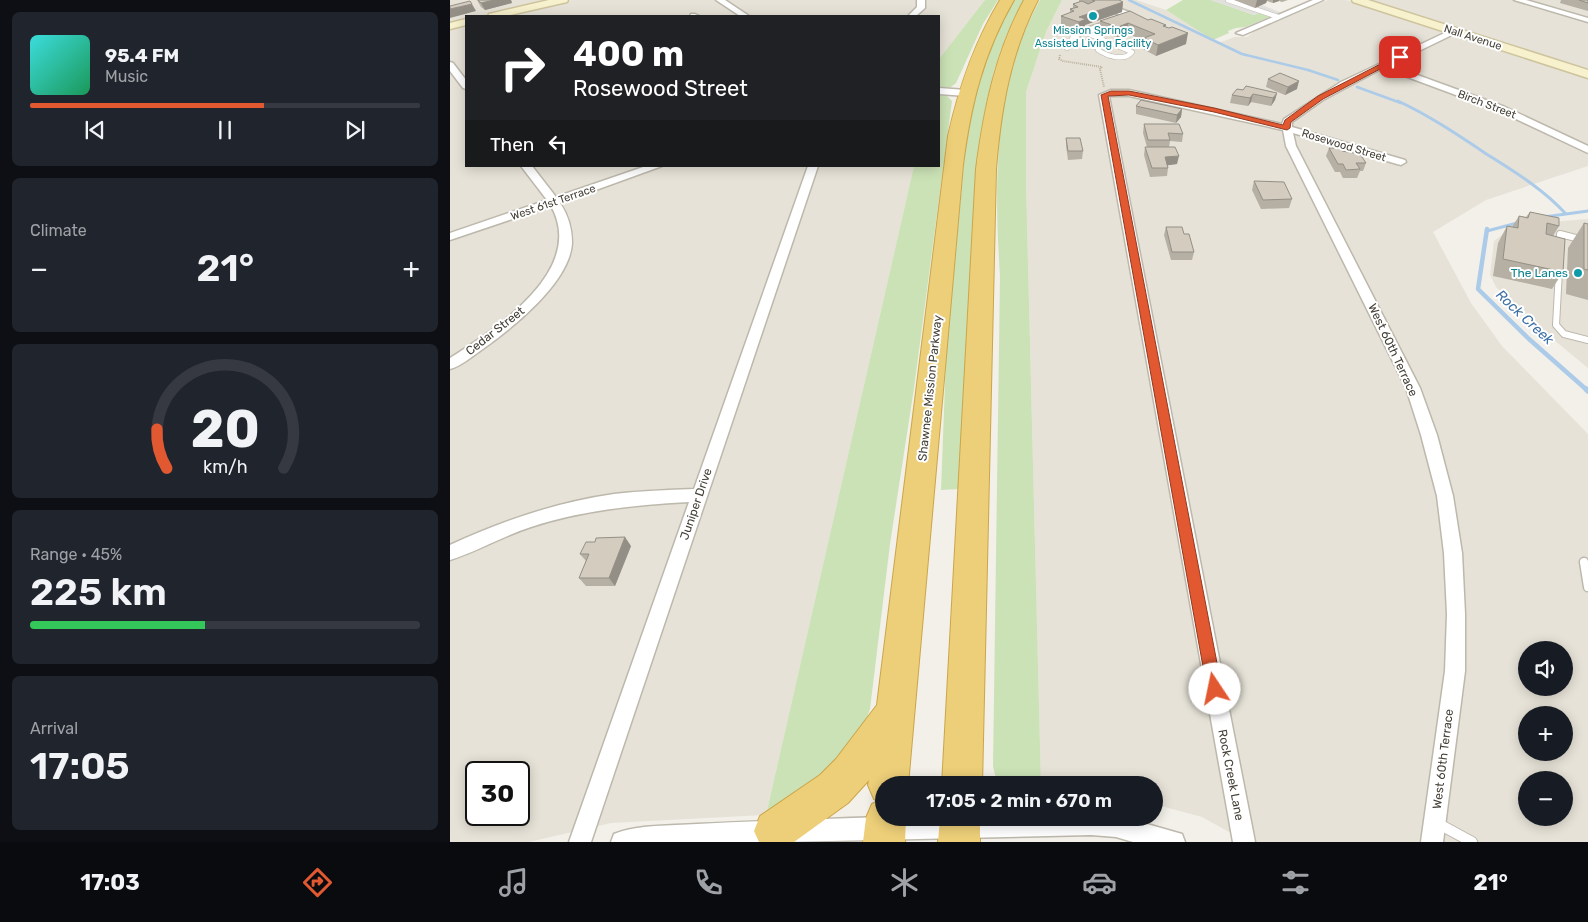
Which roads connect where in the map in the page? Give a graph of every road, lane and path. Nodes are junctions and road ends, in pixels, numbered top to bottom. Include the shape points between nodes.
1 (563, 0) edge
2 (720, 0) edge
3 (1007, 0) edge
4 (1031, 0) edge
5 (1115, 0) edge
6 (1228, 0) edge
7 (1319, 0) edge
8 (1357, 0) edge
9 (1518, 0) edge
10 (921, 4) edge
11 (497, 15) edge
12 (743, 15) edge
13 (913, 15) edge
14 (1278, 17) junction
15 (1588, 20) edge
16 (465, 22) edge
17 (450, 26) edge
18 (1453, 31) junction
19 (1084, 32) junction
20 (1240, 32) dead end
21 (1073, 37) junction
22 (1102, 41) junction
23 (1067, 48) dead end
24 (1098, 48) junction
25 (1060, 55) dead end
26 (1108, 63) dead end
27 (450, 65) edge
28 (1382, 65) junction
29 (1102, 67) junction
30 (1588, 74) edge
31 (462, 75) edge
32 (1107, 90) junction
33 (952, 92) edge
34 (1287, 128) junction
35 (1588, 150) edge
36 (1401, 162) dead end
37 (527, 167) edge
38 (654, 167) edge
39 (813, 167) edge
40 (552, 202) junction
41 (450, 238) edge
42 (1588, 240) edge
43 (1559, 252) edge
44 (1559, 261) edge
45 (1588, 340) edge
46 (450, 364) edge
47 (699, 496) junction
48 (450, 553) edge
49 (1584, 562) dead end
50 (1588, 587) edge
51 (894, 713) junction
52 (889, 776) edge
53 (962, 776) edge
54 (1435, 822) junction
55 (885, 829) edge
56 (960, 829) edge
57 (776, 831) junction
58 (580, 842) edge
59 (622, 842) edge
60 (1174, 842) edge
61 (1244, 842) edge
62 (1432, 842) edge
63 (1472, 842) edge

1 - 11 main road
2 - 12 street
3 - 33 highway, Shawnee Mission Parkway via 993,22 972,70
4 - 53 highway via 1001,69 990,122
5 - 19 street via 1109,7 1126,14
6 - 14 lane
7 - 14 street
8 - 18 main road, Nall Avenue
9 - 15 street
10 - 13 street
14 - 20 street
16 - 17 main road
18 - 28 street
18 - 30 main road, Nall Avenue
19 - 21 lane
19 - 22 lane
21 - 23 lane
21 - 24 lane
22 - 24 lane
22 - 24 lane via 1113,42 1132,52 1118,58
25 - 29 path via 1059,59 1063,61
26 - 29 path
27 - 31 street
28 - 34 street via 1320,98 1287,121
28 - 35 street, Birch Street via 1502,109
29 - 32 path
32 - 34 street, Rosewood Street
32 - 61 street, Rock Creek Lane via 1105,102
33 - 51 highway, Shawnee Mission Parkway via 953,160
34 - 36 street, Rosewood Street
34 - 54 street, West 60th Terrace via 1291,146 1413,388 1445,496 1453,553 1455,671
37 - 40 street, Cedar Street
38 - 40 street, West 61st Terrace
39 - 47 street, Juniper Drive
40 - 41 street, West 61st Terrace
40 - 46 street, Cedar Street via 562,217 566,233 563,254 552,278 508,325
42 - 43 lane via 1560,234
44 - 45 lane via 1556,324 1564,334
47 - 48 street via 614,501 567,510 507,528
47 - 58 street, Juniper Drive
49 - 50 lane
51 - 52 highway, Shawnee Mission Parkway
51 - 57 highway via 845,778
54 - 62 street, West 60th Terrace
54 - 63 lane
55 - 56 street
55 - 57 street
56 - 60 street via 1091,824 1116,826
57 - 59 street

